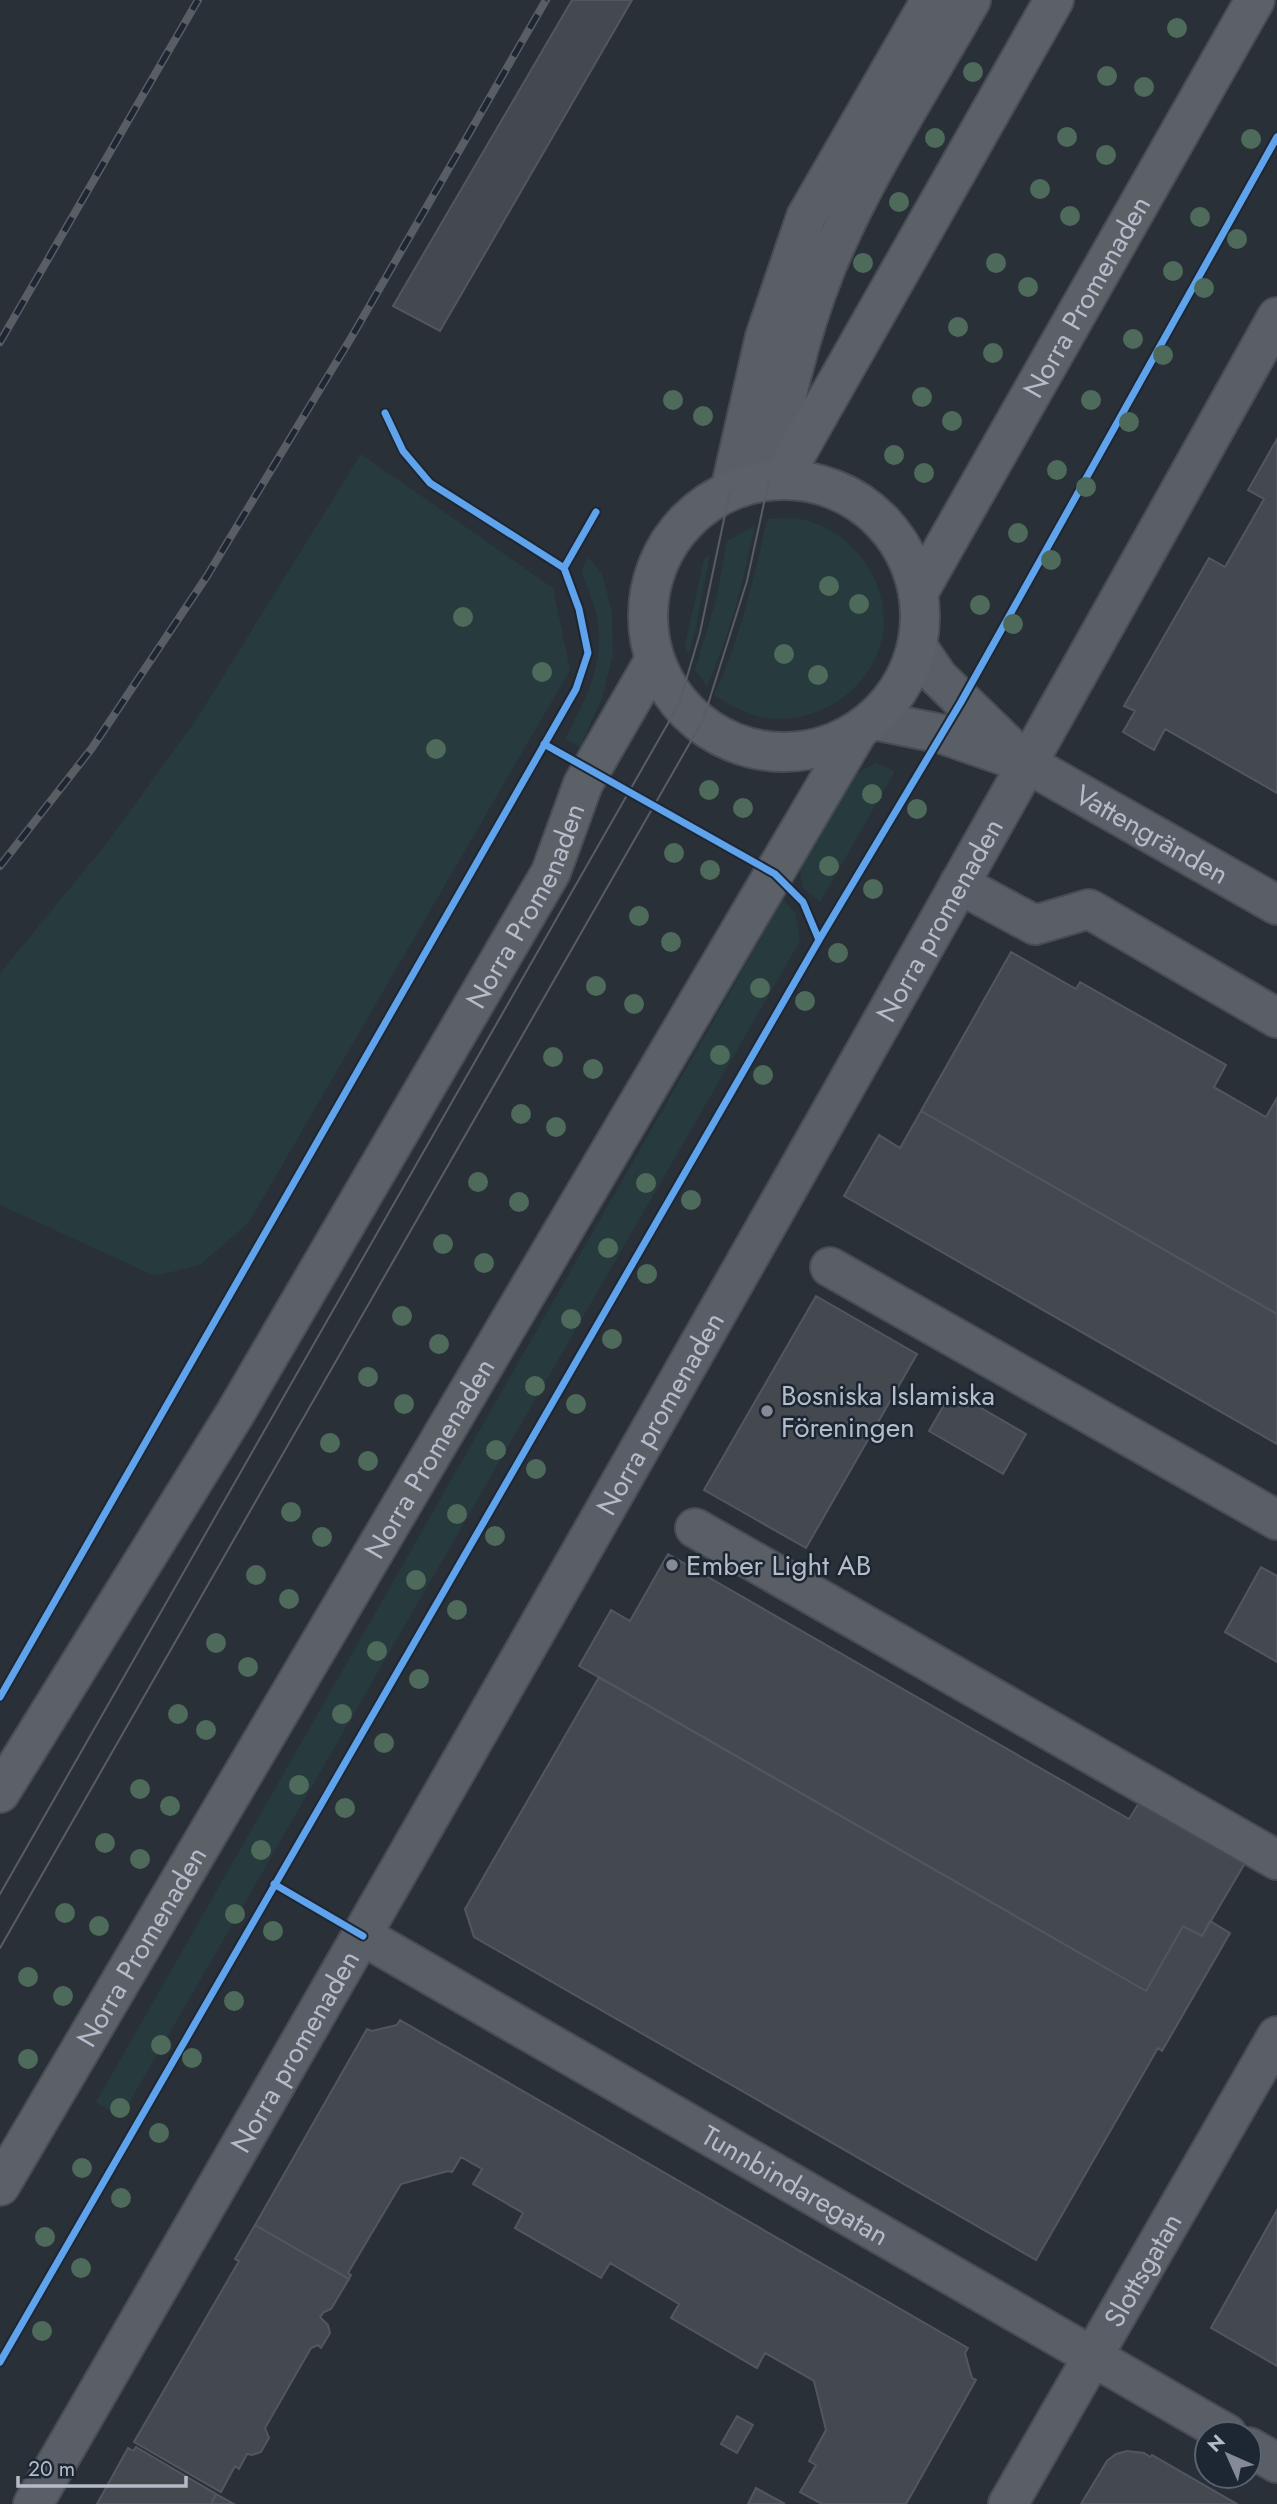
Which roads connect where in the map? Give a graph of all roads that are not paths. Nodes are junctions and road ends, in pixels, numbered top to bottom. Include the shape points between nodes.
1 (931, 0) edge
2 (971, 0) edge
3 (1054, 0) edge
4 (1255, 0) edge
5 (1277, 317) edge
6 (775, 480) junction
7 (730, 491) junction
8 (918, 593) junction
9 (917, 646) junction
10 (654, 661) junction
11 (865, 726) junction
12 (1028, 764) junction
13 (959, 884) junction
14 (1277, 905) edge
15 (1277, 1018) edge
16 (830, 1267) dead end
17 (1277, 1520) edge
18 (695, 1528) dead end
19 (0, 1793) edge
20 (1277, 1860) edge
21 (363, 1936) junction
22 (1277, 2036) edge
23 (0, 2186) edge
24 (1093, 2357) junction
25 (1203, 2420) edge
26 (33, 2504) edge
27 (1008, 2504) edge

1 - 7 street via 806,218 765,337
2 - 6 street via 854,207 826,269 788,384
3 - 6 main road
4 - 8 main road, Norra Promenaden
5 - 12 street, Norra promenaden
6 - 7 main road
6 - 8 main road via 811,482 863,505 899,544
7 - 10 main road via 710,501 677,530 653,575 647,632
8 - 9 main road, Norra Promenaden
9 - 11 main road, Norra Promenaden via 901,687
9 - 12 street, Vattengränden via 953,694
10 - 11 main road via 679,704 700,724 743,746 790,753 825,746
10 - 19 main road, Norra Promenaden via 583,785 551,872 236,1412
11 - 12 street, Vattengränden via 942,734
11 - 23 main road, Norra Promenaden
12 - 13 street, Norra promenaden
12 - 14 street, Vattengränden
13 - 15 street via 1035,925 1088,909
13 - 21 street, Norra promenaden
16 - 17 street
18 - 20 street
21 - 24 street, Tunnbindaregatan
21 - 26 street, Norra promenaden
22 - 24 street, Slottsgatan
24 - 25 street, Tunnbindaregatan
24 - 27 street, Slottsgatan

